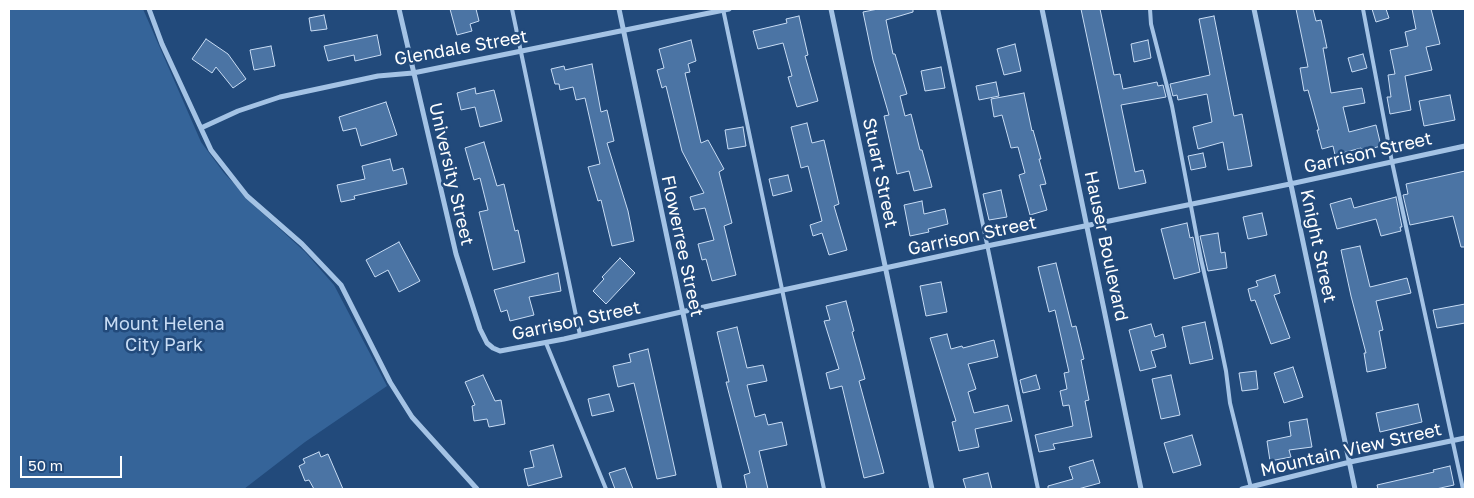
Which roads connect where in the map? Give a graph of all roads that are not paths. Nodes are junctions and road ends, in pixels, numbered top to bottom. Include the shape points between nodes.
1 (148, 9) edge
2 (399, 9) edge
3 (512, 9) edge
4 (619, 9) edge
5 (725, 9) edge
6 (831, 9) edge
7 (938, 9) edge
8 (1042, 9) edge
9 (1150, 9) edge
10 (1254, 9) edge
11 (1363, 9) edge
12 (623, 31) junction
13 (521, 52) junction
14 (413, 73) junction
15 (201, 128) junction
16 (1465, 146) edge
17 (1392, 162) junction
18 (1290, 184) junction
19 (1192, 204) junction
20 (1088, 225) junction
21 (987, 246) junction
22 (886, 268) junction
23 (783, 291) junction
24 (681, 312) junction
25 (580, 335) junction
26 (487, 343) joint
27 (546, 343) junction
28 (1465, 438) edge
29 (1452, 441) junction
30 (1350, 462) junction
31 (1251, 488) edge
32 (477, 489) edge
33 (606, 489) edge
34 (720, 489) edge
35 (824, 489) edge
36 (932, 489) edge
37 (1038, 489) edge
38 (1141, 489) edge
39 (1242, 489) edge
40 (1355, 489) edge
41 (1463, 489) edge

1 - 15 street
2 - 14 street, University Street
3 - 13 lane
4 - 12 street, Flowerree Street
5 - 12 street, Glendale Street
5 - 23 lane
6 - 22 street, Stuart Street
7 - 21 lane
8 - 20 street, Hauser Boulevard
9 - 19 lane via 1150,24 1172,106
10 - 18 street, Knight Street
11 - 17 lane
12 - 13 street, Glendale Street
12 - 24 street, Flowerree Street
13 - 14 street, Glendale Street
13 - 25 lane
14 - 15 street, Glendale Street via 378,76 280,97
14 - 26 street, University Street via 456,254
15 - 32 street via 211,150 247,196 302,244 341,285 390,382 412,417
16 - 17 street, Garrison Street
17 - 18 street, Garrison Street
17 - 29 lane
18 - 19 street, Garrison Street
18 - 30 street, Knight Street
19 - 20 street, Garrison Street
19 - 31 lane via 1230,403
20 - 21 street, Garrison Street
20 - 38 street, Hauser Boulevard
21 - 22 street, Garrison Street
21 - 37 lane
22 - 23 street, Garrison Street
22 - 36 street, Stuart Street
23 - 24 street, Garrison Street
23 - 35 lane
24 - 25 street, Garrison Street
24 - 34 street, Flowerree Street
25 - 27 street, Garrison Street
26 - 27 street, Garrison Street via 500,351
27 - 33 lane
28 - 29 street, Mountain View Street
29 - 30 street, Mountain View Street
29 - 41 lane
30 - 31 street, Mountain View Street
30 - 40 street, Knight Street
31 - 39 street, Mountain View Street

